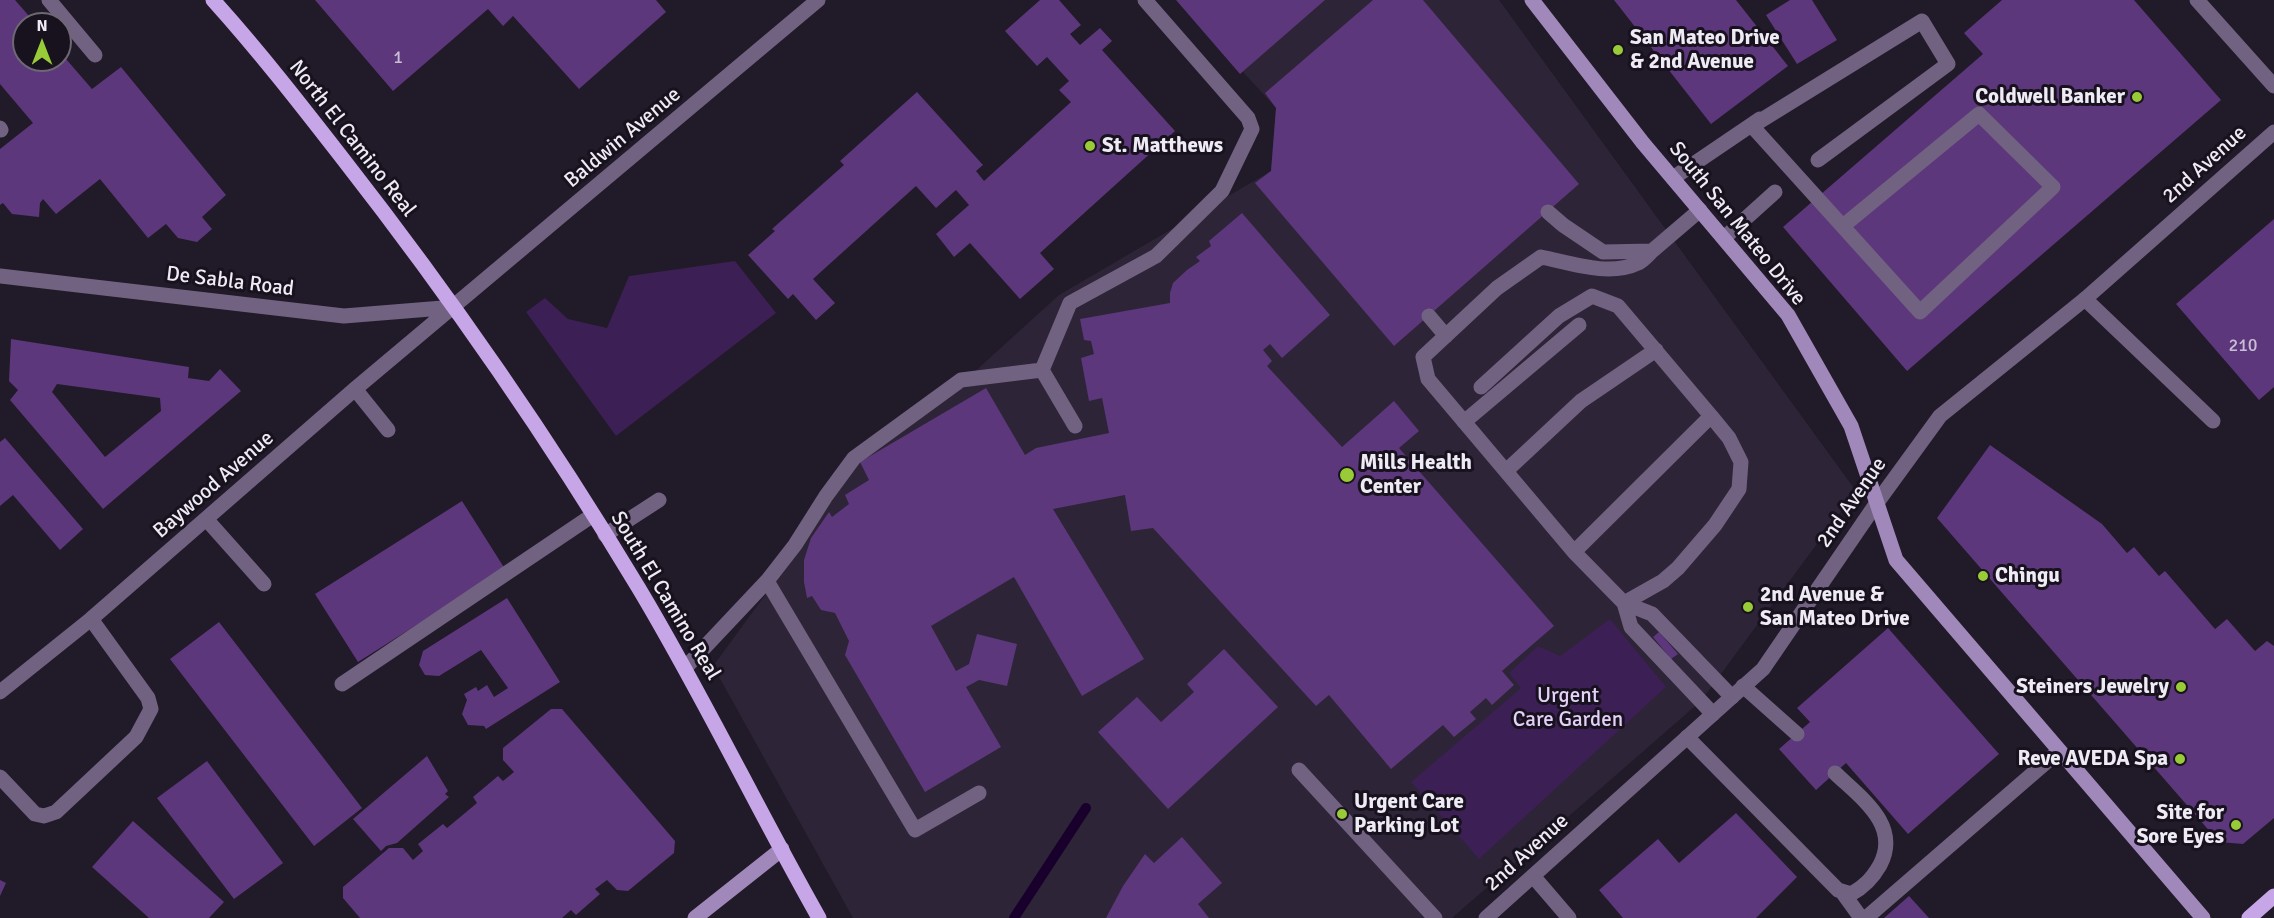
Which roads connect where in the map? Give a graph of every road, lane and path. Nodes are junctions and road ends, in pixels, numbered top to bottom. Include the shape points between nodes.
1 (49, 0) edge
2 (213, 0) edge
3 (818, 0) edge
4 (1145, 0) edge
5 (1532, 0) edge
6 (2197, 0) edge
7 (1883, 38) dead end
8 (95, 55) dead end
9 (2274, 86) edge
10 (2274, 132) edge
11 (1818, 160) dead end
12 (1673, 178) junction
13 (1775, 192) dead end
14 (1700, 210) junction
15 (1548, 212) dead end
16 (1843, 226) junction
17 (1724, 238) junction
18 (1652, 251) junction
19 (0, 276) edge
20 (2085, 299) junction
21 (455, 307) junction
22 (1429, 316) dead end
23 (1579, 325) dead end
24 (1446, 336) junction
25 (1656, 350) junction
26 (1042, 370) junction
27 (1481, 387) dead end
28 (355, 389) junction
29 (1712, 416) junction
30 (2213, 421) dead end
31 (1464, 422) junction
32 (1075, 426) dead end
33 (388, 430) dead end
34 (1506, 471) junction
35 (659, 500) dead end
36 (1876, 504) junction
37 (593, 515) junction
38 (207, 520) junction
39 (605, 535) junction
40 (1574, 552) junction
41 (766, 581) junction
42 (264, 584) dead end
43 (1624, 603) junction
44 (91, 619) junction
45 (685, 668) junction
46 (342, 684) dead end
47 (1743, 686) junction
48 (0, 692) edge
49 (1732, 697) junction
50 (1713, 714) junction
51 (1797, 734) dead end
52 (1687, 738) junction
53 (2059, 750) junction
54 (1299, 770) dead end
55 (1835, 773) dead end
56 (0, 777) edge
57 (979, 793) dead end
58 (782, 849) junction
59 (1533, 876) junction
60 (1843, 893) junction
61 (2274, 896) edge
62 (695, 918) edge
63 (819, 918) edge
64 (1435, 918) edge
65 (1486, 918) edge
66 (1569, 918) edge
67 (1863, 918) edge
68 (2203, 918) edge
69 (2249, 918) edge

1 - 8 street
2 - 21 main road, North El Camino Real via 304,110
3 - 21 street, Baldwin Avenue
4 - 26 street via 1248,118 1252,129 1222,191 1156,256 1070,303
5 - 12 main road, South San Mateo Drive
6 - 9 street
7 - 12 street
10 - 20 street, 2nd Avenue
11 - 16 street via 1948,64 1922,21 1752,126
12 - 14 main road, South San Mateo Drive
13 - 17 street
14 - 17 main road, South San Mateo Drive
14 - 18 street
15 - 18 street via 1603,252
16 - 16 street via 1920,312 2052,187 1979,114
17 - 36 main road, South San Mateo Drive via 1788,315 1851,426
18 - 24 street via 1639,263 1614,269 1541,257 1497,288
19 - 21 street, De Sabla Road via 344,316
20 - 30 street
20 - 36 street, 2nd Avenue via 1940,416
21 - 28 street, Baywood Avenue
21 - 37 main road, South El Camino Real
22 - 24 street
23 - 31 street
24 - 31 street via 1423,357 1428,379
25 - 27 street via 1618,306 1592,296 1559,316
25 - 29 street
25 - 34 street via 1581,401
26 - 32 street
26 - 41 street via 961,380 854,458
28 - 33 street
28 - 38 street, Baywood Avenue
29 - 40 street
29 - 43 street via 1730,438 1741,462 1739,489 1716,525 1678,568
31 - 34 street
34 - 40 street
35 - 39 street
36 - 47 street, 2nd Avenue via 1763,669
36 - 53 main road, South San Mateo Drive via 1896,560
37 - 39 main road, South El Camino Real
37 - 46 street
38 - 42 street
38 - 44 street, Baywood Avenue
39 - 45 main road, South El Camino Real
40 - 43 street
41 - 45 street
41 - 57 street via 915,830
43 - 49 street via 1652,614
43 - 50 street via 1631,627
44 - 48 street, Baywood Avenue
44 - 56 street via 148,698 151,709 136,737 56,812 44,816 35,814
45 - 58 main road, South El Camino Real
47 - 49 street, 2nd Avenue
47 - 51 street
49 - 50 street, 2nd Avenue
50 - 52 street, 2nd Avenue
52 - 59 street, 2nd Avenue
52 - 60 street
53 - 67 street
53 - 68 main road, South San Mateo Drive
54 - 64 street
55 - 60 street via 1872,809 1884,828 1887,843 1874,876 1851,894
58 - 62 main road
58 - 63 main road, South El Camino Real
59 - 65 street, 2nd Avenue
59 - 66 street
60 - 67 street
61 - 69 main road

